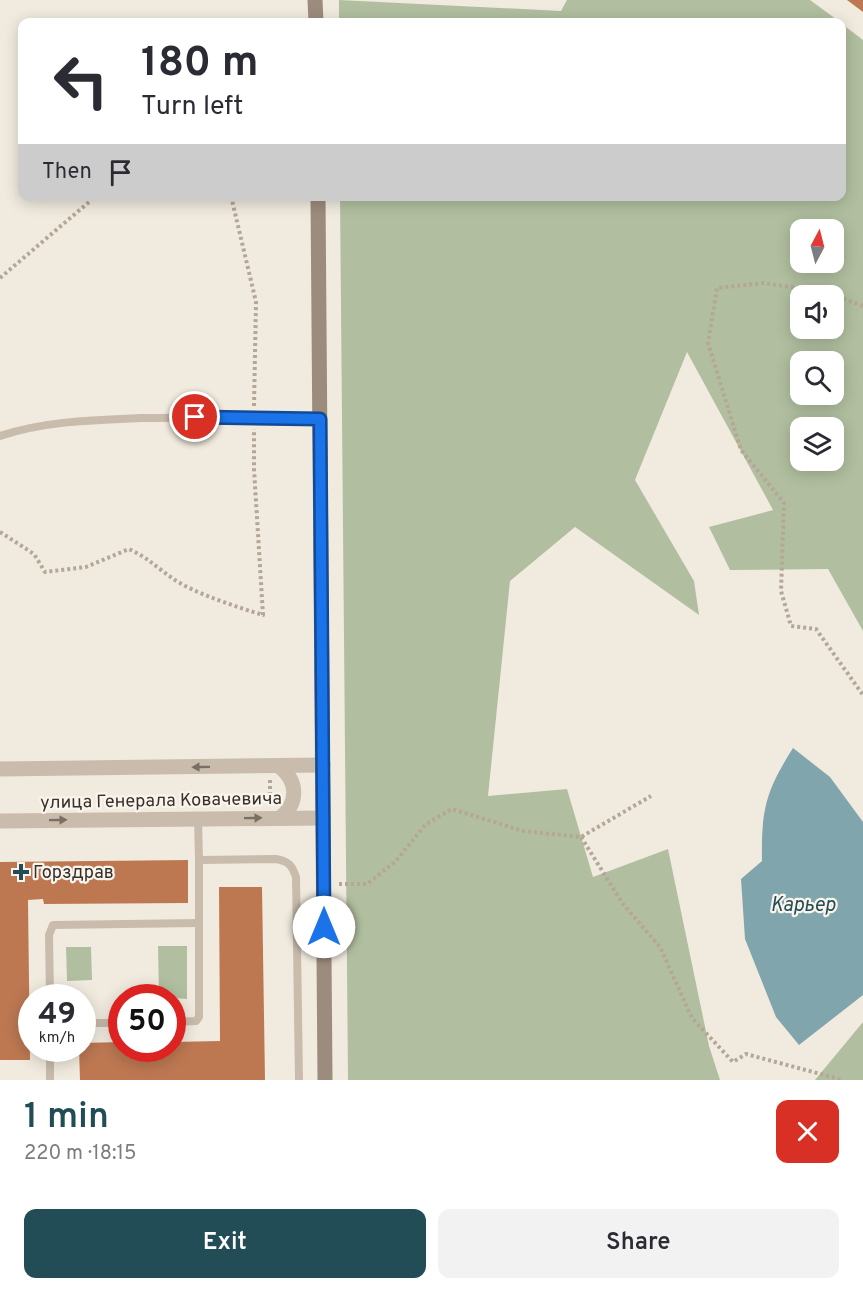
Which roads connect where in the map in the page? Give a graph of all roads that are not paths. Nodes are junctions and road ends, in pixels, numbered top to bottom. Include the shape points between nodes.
1 (315, 0) edge
2 (316, 18) edge
3 (318, 201) edge
4 (320, 419) junction
5 (0, 436) edge
6 (323, 765) junction
7 (0, 769) edge
8 (274, 771) junction
9 (275, 814) junction
10 (323, 818) junction
11 (198, 819) junction
12 (0, 821) edge
13 (199, 860) junction
14 (199, 922) junction
15 (50, 984) edge
16 (186, 1021) edge
17 (50, 1062) edge
18 (51, 1080) edge
19 (299, 1080) edge
20 (325, 1080) edge

1 - 2 main road
3 - 4 main road
4 - 5 lane via 95,420 27,427
4 - 6 main road
6 - 8 street, улица Генерала Ковачевича
6 - 10 main road
8 -> 7 street, улица Генерала Ковачевича
8 - 9 street via 291,778 294,793 290,808
9 - 10 street, улица Генерала Ковачевича
11 -> 9 street, улица Генерала Ковачевича
10 - 20 main road
12 -> 11 street, улица Генерала Ковачевича
11 - 13 lane
13 - 14 lane
13 - 19 lane via 276,859 293,868
14 - 15 lane via 52,925
14 - 16 lane via 199,1017
17 - 18 lane

